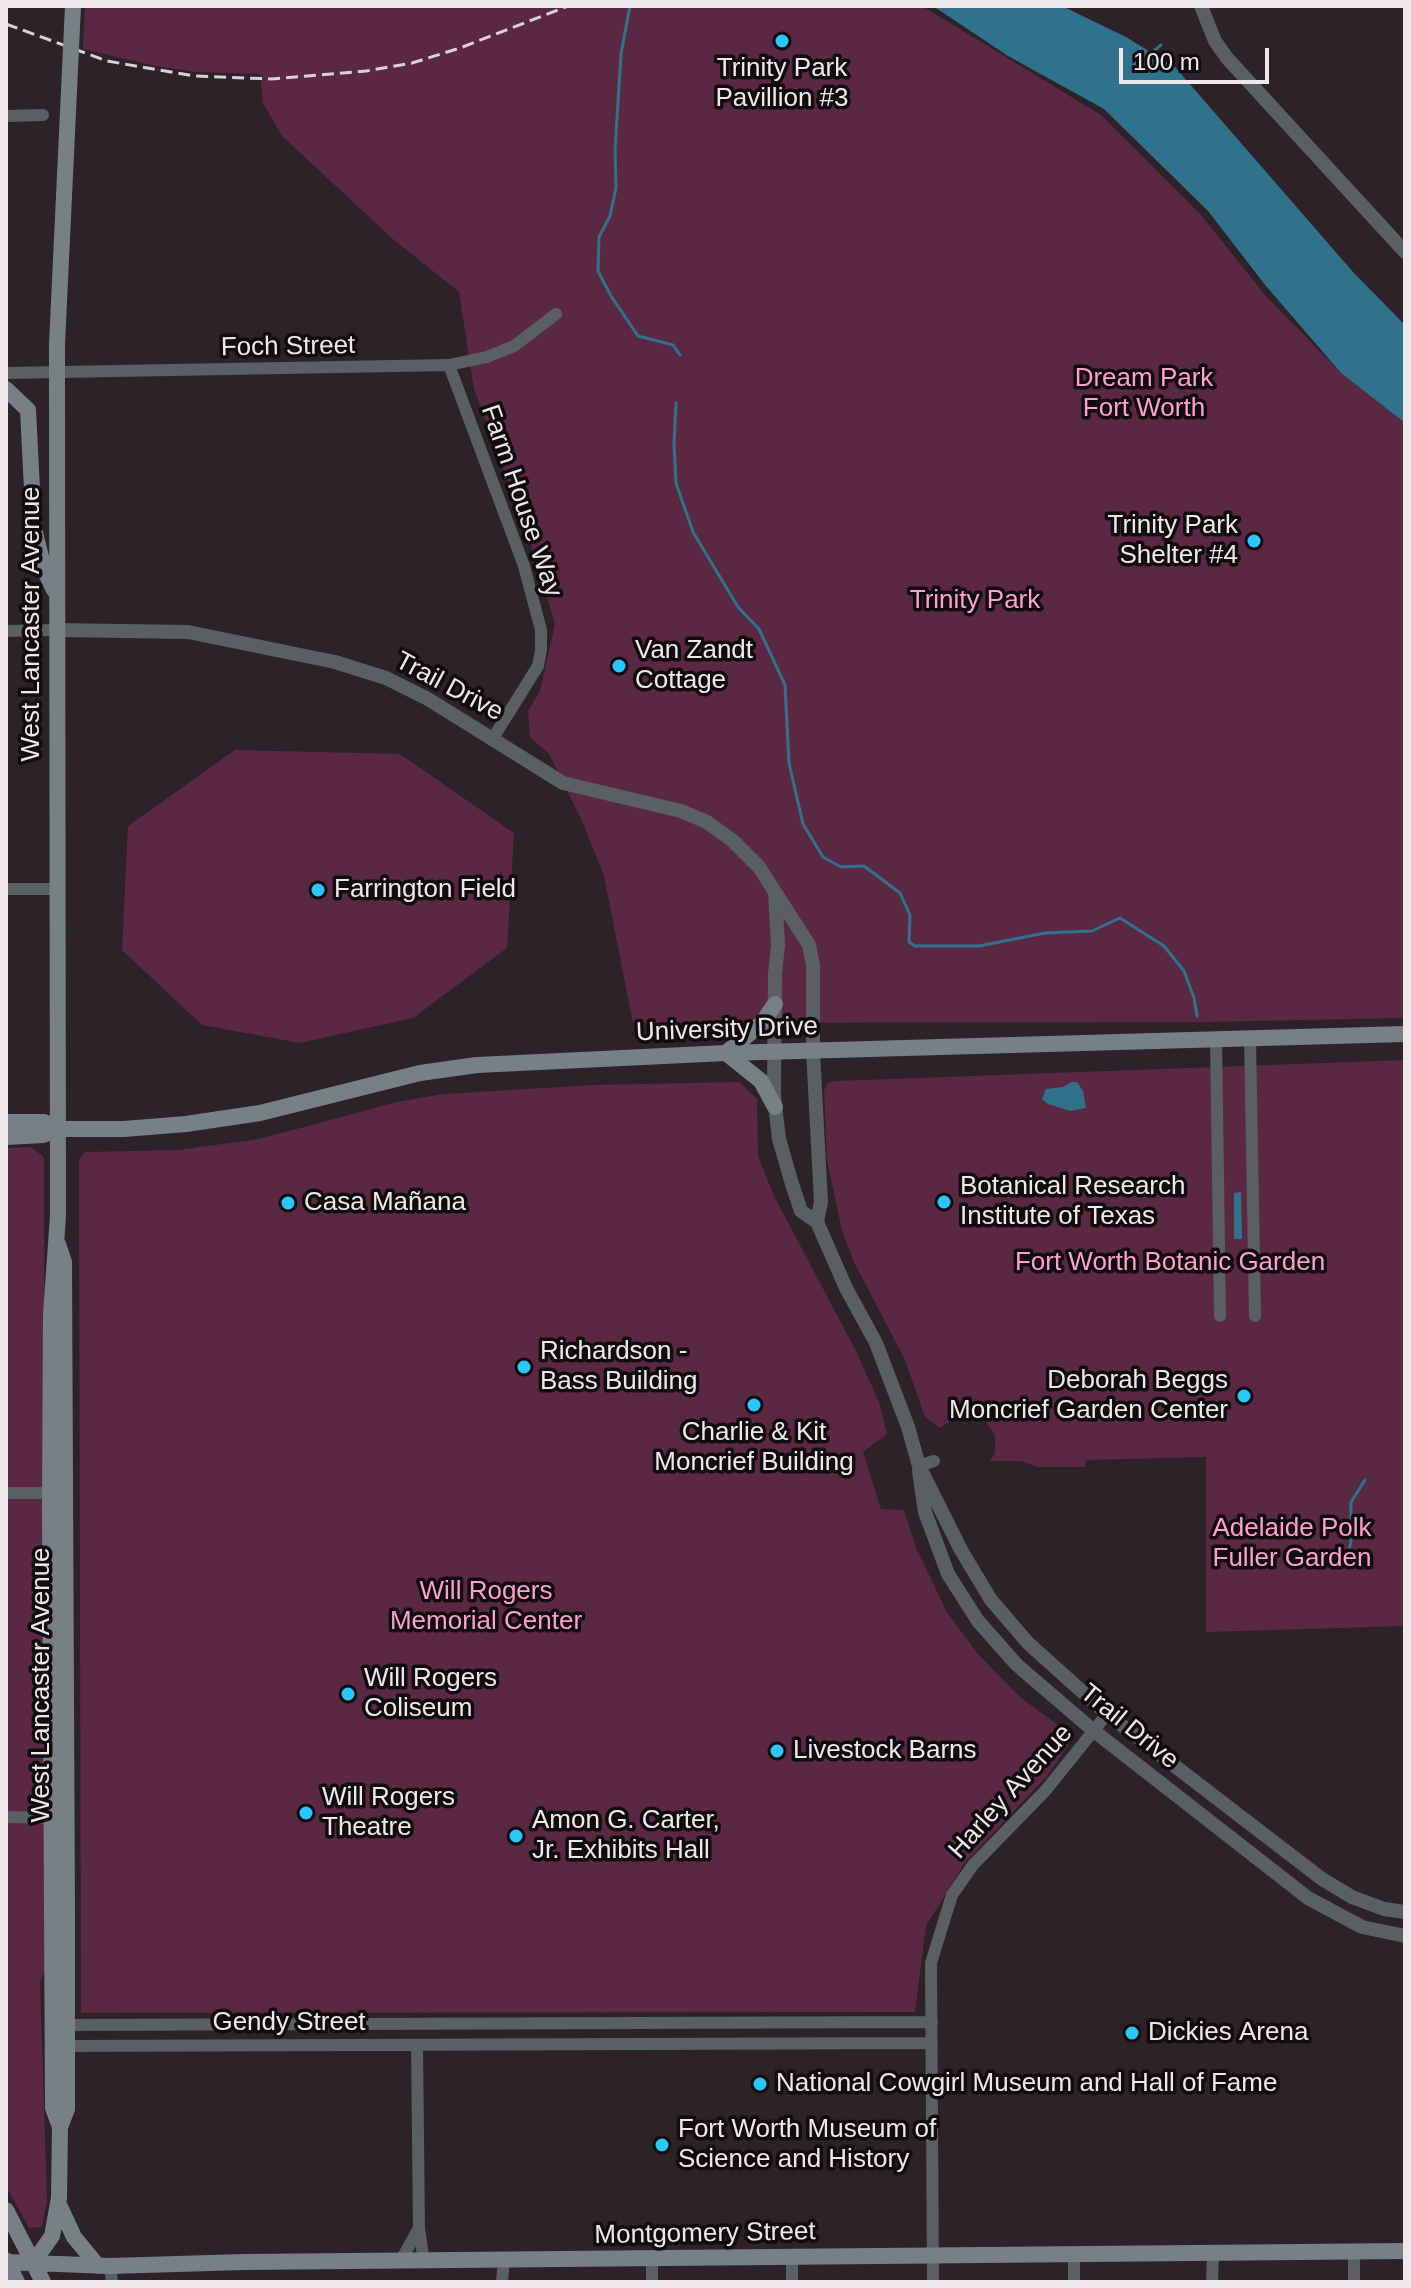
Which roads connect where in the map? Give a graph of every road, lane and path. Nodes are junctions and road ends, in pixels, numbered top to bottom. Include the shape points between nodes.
1 (73, 6) edge
2 (1201, 6) edge
3 (43, 115) dead end
4 (6, 116) edge
5 (1405, 252) edge
6 (556, 314) dead end
7 (449, 365) junction
8 (6, 373) edge
9 (6, 389) edge
10 (56, 594) junction
11 (56, 630) junction
12 (6, 631) edge
13 (493, 738) junction
14 (6, 889) edge
15 (55, 889) junction
16 (775, 892) junction
17 (775, 1004) junction
18 (1405, 1034) edge
19 (1250, 1037) junction
20 (1216, 1038) junction
21 (813, 1051) junction
22 (726, 1053) junction
23 (775, 1053) junction
24 (775, 1107) junction
25 (6, 1122) edge
26 (58, 1129) junction
27 (6, 1137) edge
28 (817, 1222) junction
29 (1220, 1316) dead end
30 (1255, 1316) dead end
31 (934, 1461) dead end
32 (919, 1466) junction
33 (58, 1492) junction
34 (6, 1493) edge
35 (1107, 1714) junction
36 (1094, 1731) junction
37 (6, 1817) edge
38 (59, 1818) junction
39 (1405, 1912) edge
40 (1405, 1936) edge
41 (932, 2022) junction
42 (60, 2025) junction
43 (295, 2025) junction
44 (525, 2025) junction
45 (932, 2043) junction
46 (295, 2045) junction
47 (417, 2045) junction
48 (526, 2045) junction
49 (60, 2046) junction
50 (59, 2204) junction
51 (6, 2210) edge
52 (419, 2228) junction
53 (1405, 2251) edge
54 (1354, 2252) junction
55 (1213, 2253) junction
56 (1074, 2254) junction
57 (933, 2255) junction
58 (792, 2256) junction
59 (652, 2258) junction
60 (504, 2260) junction
61 (6, 2262) edge
62 (400, 2262) junction
63 (424, 2262) junction
64 (33, 2263) junction
65 (107, 2271) edge
66 (17, 2282) edge
67 (43, 2282) edge
68 (502, 2282) edge
69 (652, 2282) edge
70 (792, 2282) edge
71 (933, 2282) edge
72 (1074, 2282) edge
73 (1212, 2282) edge
74 (1354, 2282) edge

1 - 10 main road, West Lancaster Avenue, bridge via 57,328
2 - 5 street via 1227,58
3 - 4 street
6 - 7 street, Foch Street via 514,346
7 - 8 street, Foch Street
7 - 13 street, Farm House Way via 524,566 541,630 538,666
9 - 10 main road via 28,410 34,529
10 - 11 main road, West Lancaster Avenue
11 - 12 street
11 - 13 street, Trail Drive via 188,632 335,662 386,678
11 - 15 main road, West Lancaster Avenue
13 - 16 street, Trail Drive via 563,783 707,822 759,867
14 - 15 street
15 - 26 main road, West Lancaster Avenue
16 - 17 street, Trail Drive
16 - 21 street, Trail Drive via 809,945
17 - 22 main road via 762,1023
17 - 23 street, Trail Drive
18 - 19 main road, University Drive
19 - 20 main road, University Drive
19 - 30 street
20 - 21 main road, University Drive
20 - 29 street
21 - 23 main road, University Drive
21 - 28 street, Trail Drive via 821,1202
22 - 23 main road, University Drive
22 - 24 main road via 761,1081
22 - 26 main road, University Drive via 477,1065 420,1073 260,1113 124,1129
23 - 24 street, Trail Drive
24 - 28 street, Trail Drive via 801,1211
25 - 26 main road, University Drive via 44,1122
26 - 27 main road, University Drive
26 - 33 main road, West Lancaster Avenue via 51,1314
28 - 32 street, Trail Drive via 885,1364
31 - 32 street
32 - 35 street, Trail Drive via 991,1600 1028,1643
32 - 36 street, Trail Drive via 925,1512 961,1596 1017,1665
33 - 34 street
33 - 38 main road, West Lancaster Avenue
35 - 36 street, Harley Avenue
35 - 39 street, Trail Drive via 1322,1879 1352,1897
36 - 40 street, Trail Drive via 1308,1898 1362,1927
36 - 41 street, Harley Avenue via 952,1895 931,1963
37 - 38 street
38 - 42 main road, West Lancaster Avenue
41 - 44 street, Gendy Street
41 - 45 street, Harley Avenue
42 - 43 street, Gendy Street
42 - 49 main road, West Lancaster Avenue
43 - 44 street, Gendy Street
43 - 46 street
44 - 48 street
45 - 48 street, Gendy Street
45 - 57 street, Harley Avenue
46 - 47 street, Gendy Street
46 - 49 street, Gendy Street
47 - 48 street, Gendy Street
47 - 52 street
49 - 50 main road, West Lancaster Avenue via 67,2109 60,2127
50 - 64 main road, West Lancaster Avenue via 52,2236
50 - 65 main road via 67,2225
51 - 64 main road
52 - 62 street
52 - 63 street
53 - 54 main road, Montgomery Street
54 - 55 main road, Montgomery Street
54 - 74 street
55 - 56 main road, Montgomery Street
55 - 73 street
56 - 57 main road, Montgomery Street
56 - 72 street
57 - 58 main road, Montgomery Street
57 - 71 street, Harley Avenue
58 - 59 main road, Montgomery Street
58 - 70 street
59 - 60 main road, Montgomery Street
59 - 69 street
60 - 63 main road, Montgomery Street
60 - 68 street
61 - 64 main road, Montgomery Street
61 - 66 main road
62 - 63 main road, Montgomery Street
62 - 65 main road, Montgomery Street via 244,2262
64 - 65 main road, Montgomery Street
64 - 67 main road

